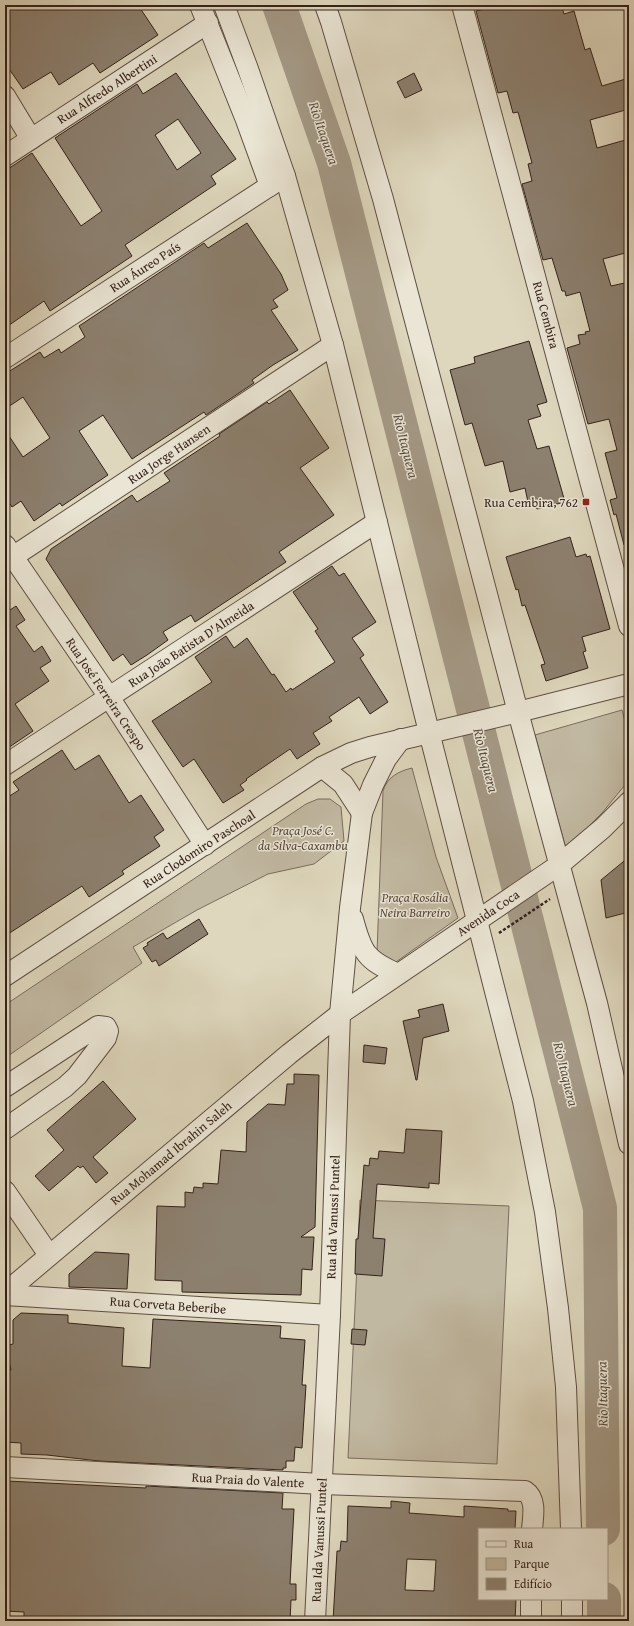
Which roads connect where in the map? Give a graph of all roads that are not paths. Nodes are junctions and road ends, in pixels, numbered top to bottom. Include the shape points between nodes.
1 (224, 5) edge
2 (324, 5) edge
3 (462, 5) edge
4 (204, 14) edge
5 (5, 96) edge
6 (31, 139) junction
7 (5, 156) edge
8 (278, 181) junction
9 (333, 345) junction
10 (5, 358) edge
11 (377, 522) junction
12 (8, 555) edge
13 (629, 626) edge
14 (629, 684) edge
15 (109, 697) junction
16 (511, 714) junction
17 (429, 732) junction
18 (400, 739) junction
19 (5, 766) edge
20 (322, 767) junction
21 (629, 802) edge
22 (362, 813) junction
23 (205, 844) junction
24 (552, 870) junction
25 (350, 908) junction
26 (481, 919) junction
27 (398, 974) junction
28 (5, 976) edge
29 (340, 1014) junction
30 (5, 1087) edge
31 (5, 1129) edge
32 (629, 1144) edge
33 (5, 1191) edge
34 (50, 1255) junction
35 (5, 1294) edge
36 (330, 1315) junction
37 (5, 1467) edge
38 (322, 1484) junction
39 (532, 1528) edge
40 (572, 1528) edge
41 (531, 1600) edge
42 (572, 1600) edge
43 (315, 1621) edge
44 (530, 1621) edge
45 (572, 1621) edge

1 - 8 street via 248,69
2 - 16 street via 383,199
3 - 13 street, Rua Cembira
4 - 6 street, Rua Alfredo Albertini
4 - 8 street via 246,120
5 - 6 street
6 - 7 street, Rua Alfredo Albertini
8 - 9 street
8 - 10 street, Rua Áureo País
9 - 11 street
9 - 12 street, Rua Jorge Hansen
11 - 15 street, Rua João Batista D'Almeida
11 - 17 street
12 - 15 street, Rua José Ferreira Crespo
14 - 16 street
15 - 19 street, Rua João Batista D'Almeida
15 - 23 street, Rua José Ferreira Crespo
16 - 17 street
16 - 24 street
17 - 18 street
17 - 26 street
18 - 20 street, Rua Clodomiro Paschoal via 351,753
18 - 22 street, Rua Ida Vanussi Puntel via 373,785
20 - 22 street via 343,784
20 - 23 street, Rua Clodomiro Paschoal
21 - 24 street, Avenida Coca via 603,828
22 - 25 street, Rua Ida Vanussi Puntel
23 - 28 street, Rua Clodomiro Paschoal
24 - 26 street, Avenida Coca
24 - 32 street via 597,1003
25 - 27 street via 364,952 371,961
25 - 29 street, Rua Ida Vanussi Puntel
26 - 27 street, Avenida Coca
26 - 40 street via 523,1101 545,1212 566,1387
27 - 29 street, Avenida Coca
29 - 34 street, Rua Mohamad Ibrahin Saleh
29 - 36 street, Rua Ida Vanussi Puntel
30 - 31 street via 98,1026 106,1027 106,1038 77,1076
33 - 34 street
34 - 35 street, Rua Mohamad Ibrahin Saleh
35 - 36 street, Rua Corveta Beberibe
36 - 38 street, Rua Ida Vanussi Puntel
37 - 38 street, Rua Praia do Valente
38 - 39 street, Rua Praia do Valente via 525,1491 533,1502
38 - 43 street, Rua Ida Vanussi Puntel
41 - 44 street
42 - 45 street

